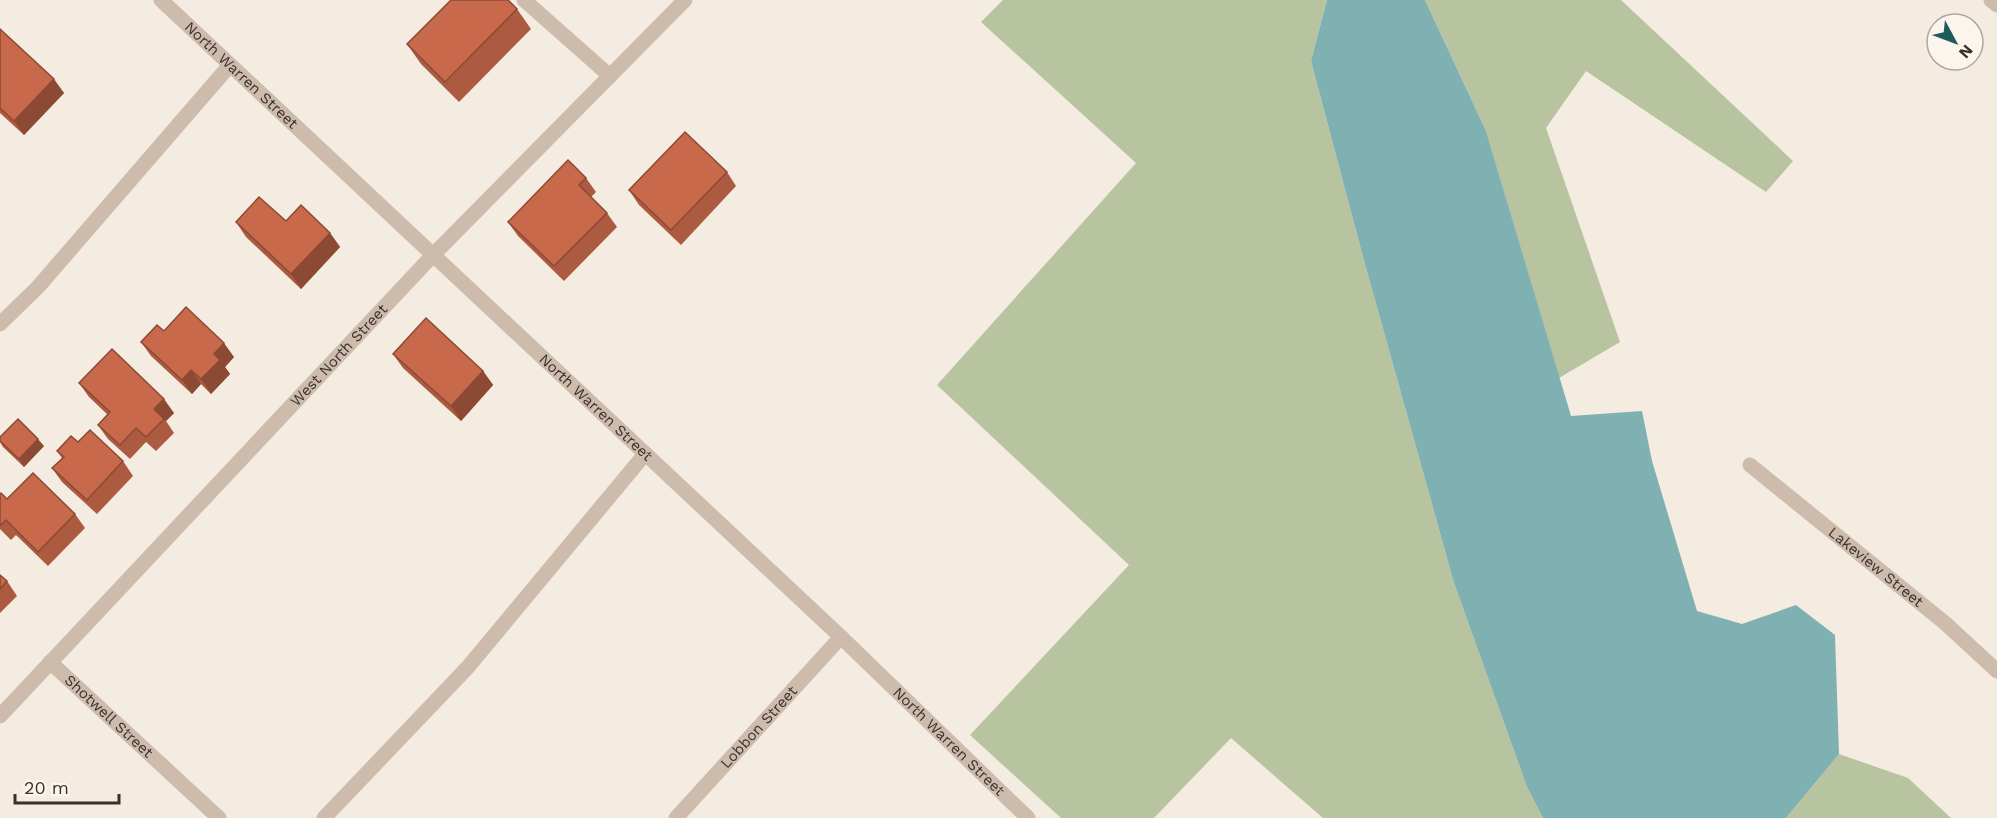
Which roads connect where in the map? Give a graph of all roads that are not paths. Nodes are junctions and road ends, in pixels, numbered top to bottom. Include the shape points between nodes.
1 (161, 0) edge
2 (525, 0) edge
3 (685, 0) edge
4 (1992, 0) edge
5 (1997, 5) edge
6 (230, 65) junction
7 (610, 76) junction
8 (433, 255) junction
9 (0, 324) edge
10 (645, 454) junction
11 (1750, 465) dead end
12 (841, 637) junction
13 (50, 662) junction
14 (1997, 672) edge
15 (0, 716) edge
16 (219, 818) edge
17 (324, 818) edge
18 (676, 818) edge
19 (1028, 818) edge

1 - 6 street, North Warren Street
2 - 7 street
3 - 7 street, West North Street
4 - 5 street
6 - 8 street, North Warren Street
6 - 9 street via 38,287
7 - 8 street, West North Street
8 - 10 street, North Warren Street
8 - 13 street, West North Street
10 - 12 street, North Warren Street
10 - 17 street via 468,667
11 - 14 street, Lakeview Street via 1945,623
12 - 18 street, Lobbon Street
12 - 19 street, North Warren Street
13 - 15 street, West North Street
13 - 16 street, Shotwell Street

